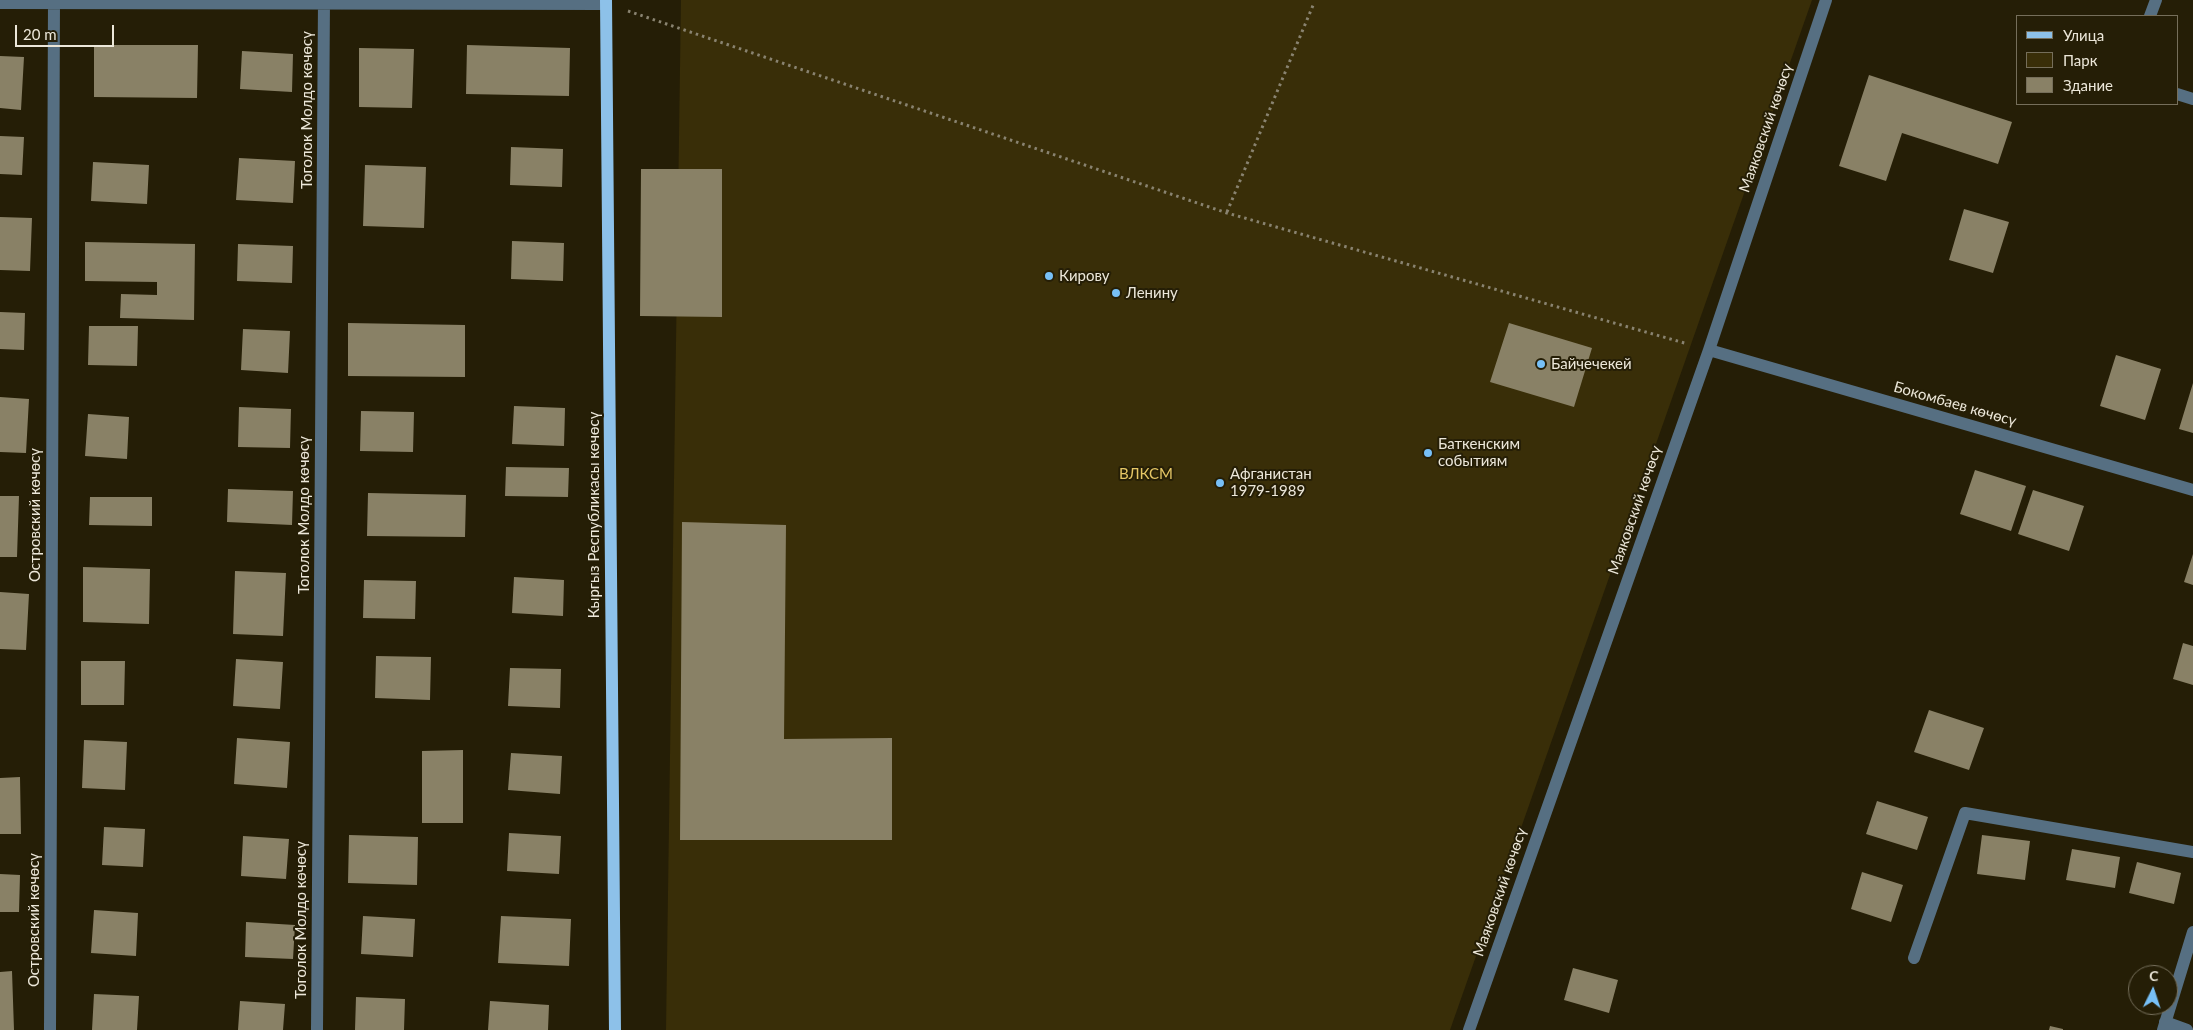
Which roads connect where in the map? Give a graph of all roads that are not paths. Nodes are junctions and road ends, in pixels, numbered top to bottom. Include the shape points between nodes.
1 (1826, 0) edge
2 (2156, 0) edge
3 (54, 2) edge
4 (606, 2) edge
5 (324, 3) edge
6 (0, 4) edge
7 (2150, 15) edge
8 (2178, 94) edge
9 (2193, 99) edge
10 (1709, 350) junction
11 (2193, 490) edge
12 (2193, 852) edge
13 (2193, 932) edge
14 (1914, 958) dead end
15 (2164, 1026) edge
16 (50, 1030) edge
17 (317, 1030) edge
18 (615, 1030) edge
19 (1469, 1030) edge
20 (2187, 1030) edge

1 - 10 street, Маяковский көчөсү
2 - 7 street
3 - 5 street
3 - 6 street
3 - 16 street, Островский көчөсү
4 - 5 street
4 - 18 main road, Кыргыз Республикасы көчөсү
5 - 17 street, Тоголок Молдо көчөсү
8 - 9 street
10 - 11 street, Бокомбаев көчөсү
10 - 19 street, Маяковский көчөсү
12 - 14 street via 1965,813
13 - 15 street
15 - 20 street

